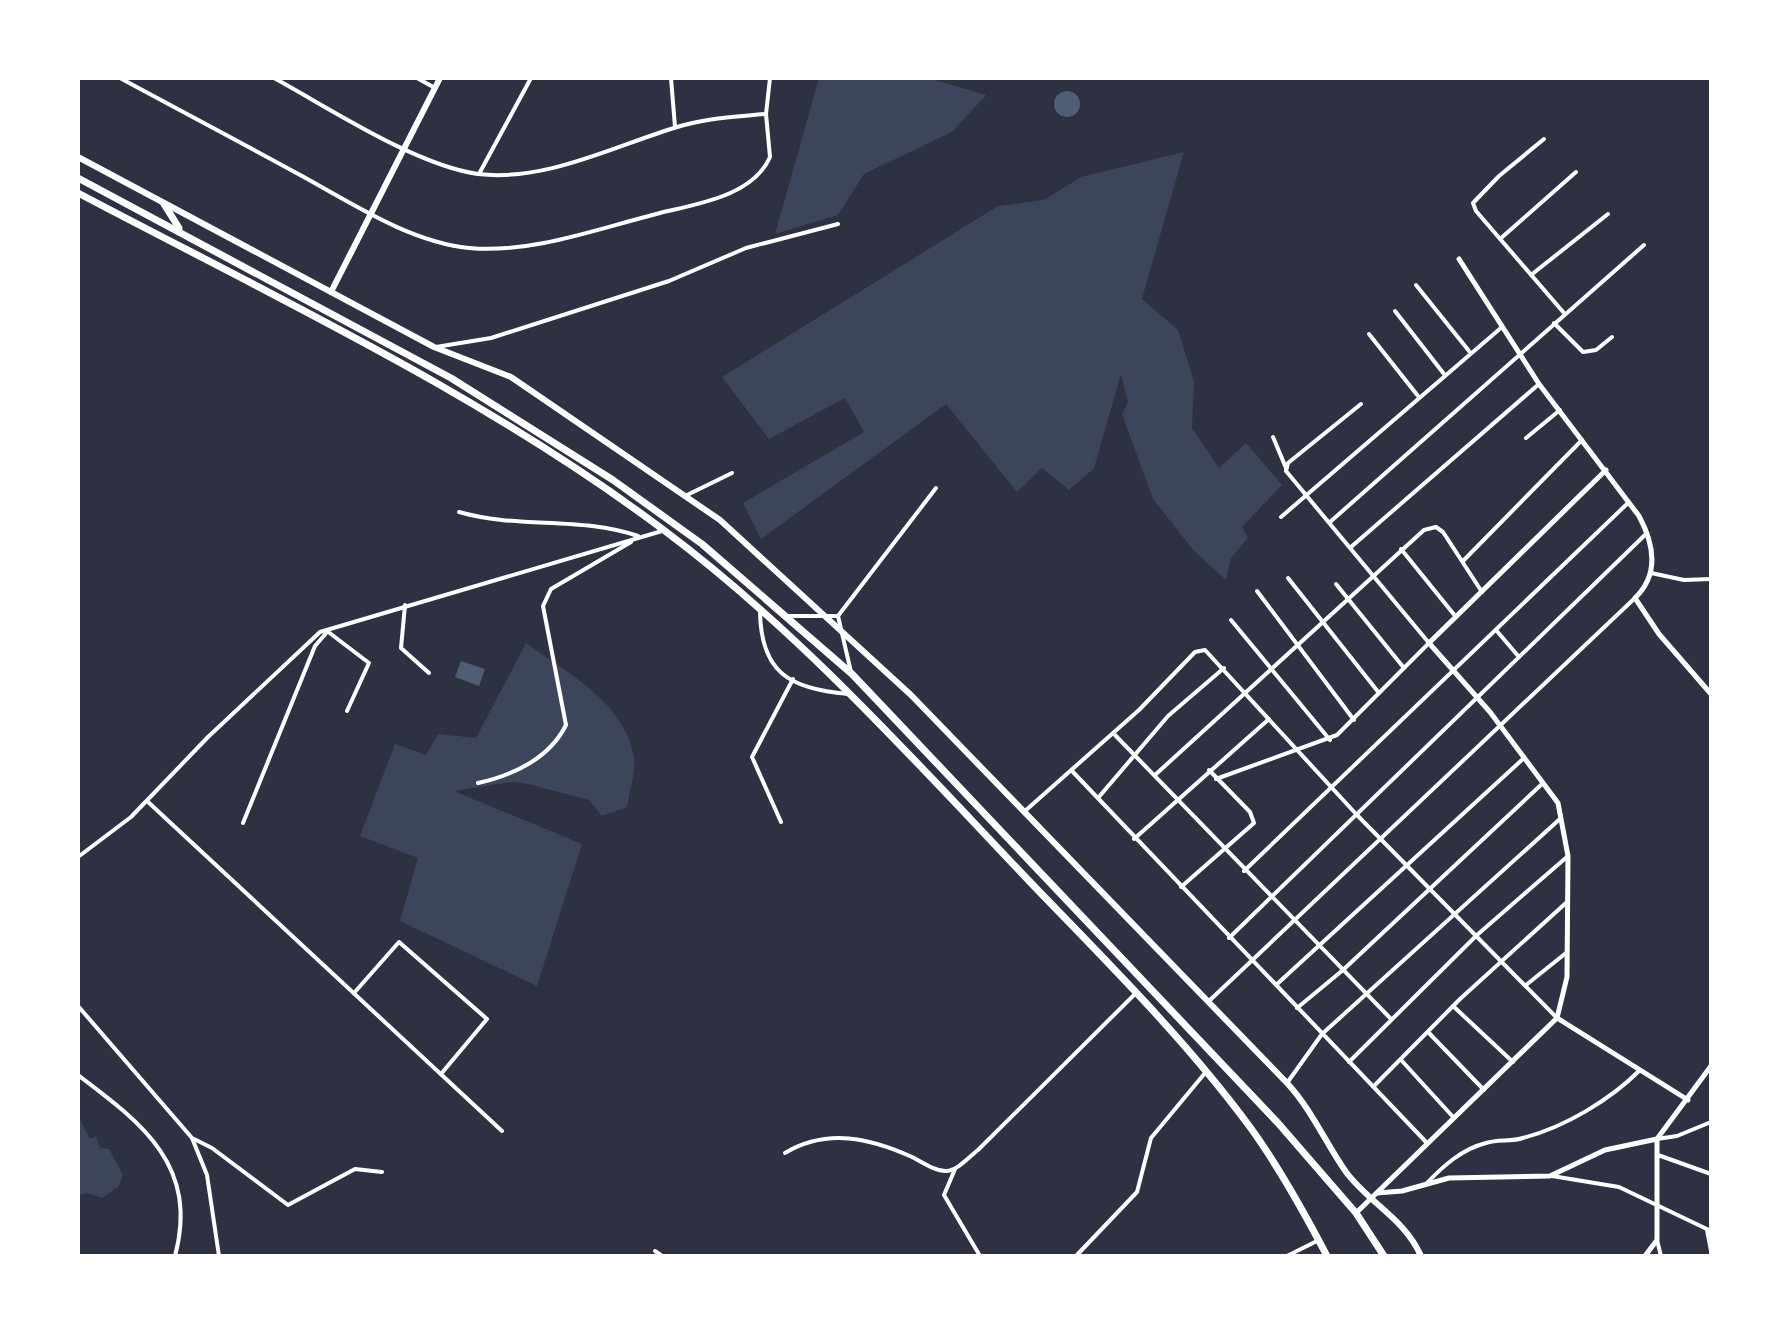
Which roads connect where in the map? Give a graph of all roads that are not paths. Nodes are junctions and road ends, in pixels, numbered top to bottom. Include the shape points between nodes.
1 (120, 78) edge
2 (274, 78) edge
3 (417, 78) edge
4 (440, 78) edge
5 (531, 78) edge
6 (671, 78) edge
7 (770, 78) edge
8 (435, 88) junction
9 (766, 114) junction
10 (675, 127) junction
11 (1544, 139) dead end
12 (404, 147) junction
13 (78, 157) edge
14 (1576, 172) dead end
15 (479, 174) junction
16 (78, 178) edge
17 (78, 193) edge
18 (164, 204) junction
19 (371, 213) junction
20 (1608, 214) dead end
21 (838, 224) dead end
22 (180, 230) junction
23 (1500, 239) junction
24 (1644, 245) dead end
25 (1459, 259) dead end
26 (1531, 275) junction
27 (1416, 285) dead end
28 (331, 292) junction
29 (1395, 311) dead end
30 (1564, 313) junction
31 (1554, 323) junction
32 (1502, 327) junction
33 (1369, 334) dead end
34 (1612, 337) dead end
35 (434, 347) junction
36 (1469, 351) junction
37 (1520, 354) junction
38 (1444, 374) junction
39 (1539, 384) junction
40 (1418, 396) junction
41 (1361, 404) dead end
42 (1560, 410) junction
43 (1273, 437) dead end
44 (1526, 438) dead end
45 (1582, 440) junction
46 (1286, 468) junction
47 (1606, 470) junction
48 (732, 473) dead end
49 (936, 488) dead end
50 (685, 496) junction
51 (1307, 496) junction
52 (1629, 502) junction
53 (459, 512) dead end
54 (1281, 517) dead end
55 (1330, 522) junction
56 (665, 531) junction
57 (1647, 532) junction
58 (641, 537) junction
59 (1351, 547) junction
60 (1401, 549) junction
61 (1463, 561) junction
62 (1651, 573) junction
63 (1373, 574) junction
64 (1288, 578) dead end
65 (1711, 579) edge
66 (1336, 584) dead end
67 (1257, 591) dead end
68 (1482, 592) junction
69 (1349, 598) junction
70 (1635, 598) junction
71 (405, 605) junction
72 (760, 609) junction
73 (784, 615) junction
74 (826, 616) junction
75 (838, 616) junction
76 (1456, 617) junction
77 (1231, 620) dead end
78 (1323, 623) junction
79 (839, 628) junction
80 (327, 630) junction
81 (1496, 630) junction
82 (1429, 643) junction
83 (1297, 646) junction
84 (1519, 657) junction
85 (1224, 668) junction
86 (1404, 668) junction
87 (1270, 669) junction
88 (1453, 670) junction
89 (429, 673) dead end
90 (852, 674) junction
91 (793, 679) junction
92 (1246, 693) junction
93 (1379, 693) junction
94 (851, 694) junction
95 (1711, 694) edge
96 (1477, 696) junction
97 (347, 711) dead end
98 (1269, 719) junction
99 (1354, 720) junction
100 (1500, 724) junction
101 (1113, 734) junction
102 (1330, 740) junction
103 (1297, 749) junction
104 (1135, 754) junction
105 (1524, 758) junction
106 (1209, 770) junction
107 (1072, 771) junction
108 (1155, 775) junction
109 (1216, 779) junction
110 (478, 783) dead end
111 (1543, 783) junction
112 (1332, 788) junction
113 (1097, 799) junction
114 (1178, 799) junction
115 (147, 801) junction
116 (1025, 811) junction
117 (1356, 814) junction
118 (1563, 816) junction
119 (781, 822) dead end
120 (243, 823) dead end
121 (1380, 838) junction
122 (1134, 839) junction
123 (1222, 848) junction
124 (1568, 856) junction
125 (78, 857) edge
126 (1406, 864) junction
127 (1244, 871) junction
128 (1181, 887) junction
129 (1430, 888) junction
130 (1271, 896) junction
131 (1569, 900) junction
132 (1454, 912) junction
133 (1296, 922) junction
134 (1477, 935) junction
135 (1229, 938) junction
136 (1320, 947) junction
137 (1568, 951) junction
138 (1503, 961) junction
139 (1253, 962) junction
140 (1343, 970) junction
141 (1276, 985) junction
142 (1526, 985) junction
143 (354, 993) junction
144 (1136, 993) junction
145 (1366, 995) junction
146 (1209, 1001) junction
147 (78, 1006) edge
148 (1453, 1006) junction
149 (1297, 1008) junction
150 (1557, 1018) junction
151 (1391, 1019) junction
152 (1428, 1032) junction
153 (1322, 1034) junction
154 (1401, 1061) junction
155 (1349, 1062) junction
156 (1513, 1062) junction
157 (1711, 1066) edge
158 (1640, 1070) junction
159 (1205, 1073) junction
160 (441, 1074) junction
161 (78, 1075) edge
162 (1287, 1083) junction
163 (1373, 1086) junction
164 (1484, 1090) junction
165 (1688, 1100) junction
166 (1454, 1118) junction
167 (1711, 1122) edge
168 (502, 1131) dead end
169 (192, 1138) junction
170 (1657, 1139) junction
171 (1427, 1143) junction
172 (785, 1153) dead end
173 (1658, 1155) junction
174 (957, 1167) junction
175 (382, 1172) dead end
176 (1711, 1174) edge
177 (1550, 1176) junction
178 (1426, 1184) junction
179 (1374, 1196) junction
180 (1656, 1208) junction
181 (1356, 1213) junction
182 (1709, 1230) edge
183 (1319, 1240) junction
184 (1657, 1240) junction
185 (655, 1251) dead end
186 (1711, 1251) edge
187 (175, 1256) edge
188 (219, 1256) edge
189 (662, 1256) edge
190 (980, 1256) edge
191 (1076, 1256) edge
192 (1287, 1256) edge
193 (1327, 1256) edge
194 (1384, 1256) edge
195 (1421, 1256) edge
196 (1645, 1256) edge
197 (1661, 1256) edge

1 - 19 street
2 - 12 street
3 - 8 street
4 - 8 main road
5 - 15 street
6 - 10 street
7 - 9 street
8 - 12 main road
9 - 10 street
9 - 19 street via 770,157 752,181 709,201 606,227 517,246 468,248 420,235
10 - 15 street via 516,175
11 - 23 street via 1473,203
12 - 15 street
12 - 19 main road
13 - 18 main road
14 - 23 street
16 - 22 highway
17 - 56 highway via 476,405
18 - 22 highway
18 - 28 main road
19 - 28 main road
20 - 26 street
21 - 35 street via 746,248 669,281 491,338
22 - 73 highway via 541,433 671,520
23 - 26 street
24 - 30 street
25 - 32 street
26 - 30 street
27 - 36 street
28 - 35 main road
29 - 38 street
30 - 31 street
31 - 34 street via 1583,352 1596,350
31 - 37 street
32 - 36 street
32 - 37 street
33 - 40 street
35 - 50 main road via 511,377
36 - 38 street
37 - 39 street
37 - 55 street
38 - 40 street
39 - 42 street
39 - 59 street
40 - 51 street
41 - 46 street
42 - 44 street
42 - 45 street
43 - 46 street
45 - 47 street
45 - 61 street
46 - 51 street
47 - 52 street
47 - 68 street
48 - 50 street
49 - 75 street
50 - 74 main road via 751,546
51 - 54 street
51 - 55 street
52 - 57 street
52 - 81 street
53 - 58 street via 490,521 611,527
55 - 59 street
56 - 58 street
56 - 72 highway
57 - 62 street
57 - 84 street
58 - 71 street
58 - 110 street via 551,589 544,616 566,725 558,742 533,761 510,775
59 - 63 street
60 - 61 street via 1431,528 1439,529
60 - 63 street
60 - 76 street
61 - 68 street
62 - 65 street
62 - 70 street
63 - 69 street
63 - 82 street
64 - 78 street
66 - 69 street
67 - 83 street
68 - 76 street
69 - 78 street
69 - 86 street
70 - 95 street
70 - 100 street
71 - 80 street
71 - 89 street via 401,648
72 - 91 street via 763,649 773,665
72 - 94 highway
73 - 74 street
73 - 90 highway
74 - 75 street
74 - 79 main road
75 - 79 street
76 - 82 street
77 - 87 street
78 - 83 street
78 - 93 street
79 - 90 street
79 - 116 main road
80 - 97 street via 369,663
80 - 115 street via 312,637
80 - 120 street via 311,654
81 - 84 street
81 - 88 street
82 - 86 street
82 - 88 street
83 - 87 street
83 - 99 street
84 - 96 street
85 - 92 street
85 - 101 street via 1209,652 1195,652
85 - 104 street via 1168,716
86 - 93 street
87 - 92 street
87 - 102 street
88 - 96 street
88 - 112 street
90 - 181 highway via 1278,1123
91 - 94 street
91 - 119 street via 752,757
92 - 98 street
92 - 108 street
93 - 99 street
94 - 144 highway
96 - 100 street
96 - 117 street
98 - 103 street
98 - 106 street
99 - 102 street
100 - 105 street
100 - 121 street
101 - 104 street
101 - 107 street
102 - 103 street
103 - 109 street
103 - 112 street
104 - 108 street
104 - 113 street
105 - 111 street
105 - 126 street
106 - 109 street
106 - 114 street
107 - 113 street
107 - 116 street
108 - 114 street
109 - 123 street via 1253,817 1249,829
111 - 118 street
111 - 129 street
112 - 117 street
112 - 127 street
113 - 122 street
114 - 122 street
114 - 123 street
115 - 125 street
115 - 143 street
116 - 146 main road
117 - 121 street
117 - 130 street
118 - 124 street
118 - 132 street
121 - 126 street
121 - 133 street
122 - 128 street
123 - 127 street
123 - 128 street
124 - 131 street
124 - 134 street
126 - 129 street
126 - 136 street
127 - 130 street
128 - 135 street
129 - 132 street
129 - 140 street
130 - 133 street
130 - 135 street
131 - 137 street
131 - 138 street
132 - 134 street
132 - 145 street
133 - 136 street
133 - 139 street
134 - 138 street
134 - 151 street
135 - 139 street
136 - 140 street
136 - 141 street
137 - 142 street
137 - 150 street
138 - 142 street
138 - 148 street
139 - 141 street
139 - 146 street
140 - 145 street
140 - 149 street
141 - 149 street
142 - 150 street
143 - 160 street
143 - 160 street via 399,942 487,1019
144 - 159 highway
144 - 174 street
145 - 151 street
145 - 153 street
146 - 162 main road
147 - 169 street
148 - 152 street
148 - 156 street
149 - 153 street
150 - 156 street
150 - 158 street
151 - 155 street
152 - 154 street
152 - 164 street
153 - 155 street
153 - 162 street
154 - 163 street
154 - 166 street
155 - 163 street
156 - 164 street
157 - 165 street
158 - 165 street
158 - 178 street via 1611,1096 1542,1132 1463,1152
159 - 183 highway via 1251,1129
159 - 191 street via 1151,1138 1137,1192
160 - 168 street
161 - 187 street via 143,1127 161,1149 181,1197
162 - 179 main road via 1317,1119 1346,1172
163 - 171 street
164 - 166 street
165 - 170 street
166 - 171 street
167 - 170 street
169 - 175 street via 288,1205 355,1169
169 - 188 street via 207,1175
170 - 173 street
170 - 177 street via 1627,1142
171 - 179 street
172 - 174 street via 819,1140 855,1137 940,1170
173 - 176 street
173 - 180 street
174 - 190 street via 944,1195
177 - 178 street via 1449,1178
177 - 180 street via 1619,1187
178 - 179 street
179 - 181 street
179 - 195 main road via 1402,1225
180 - 182 street
180 - 184 street
181 - 194 highway
182 - 186 street
183 - 192 street
183 - 193 highway
184 - 196 street
184 - 197 street
185 - 189 street

